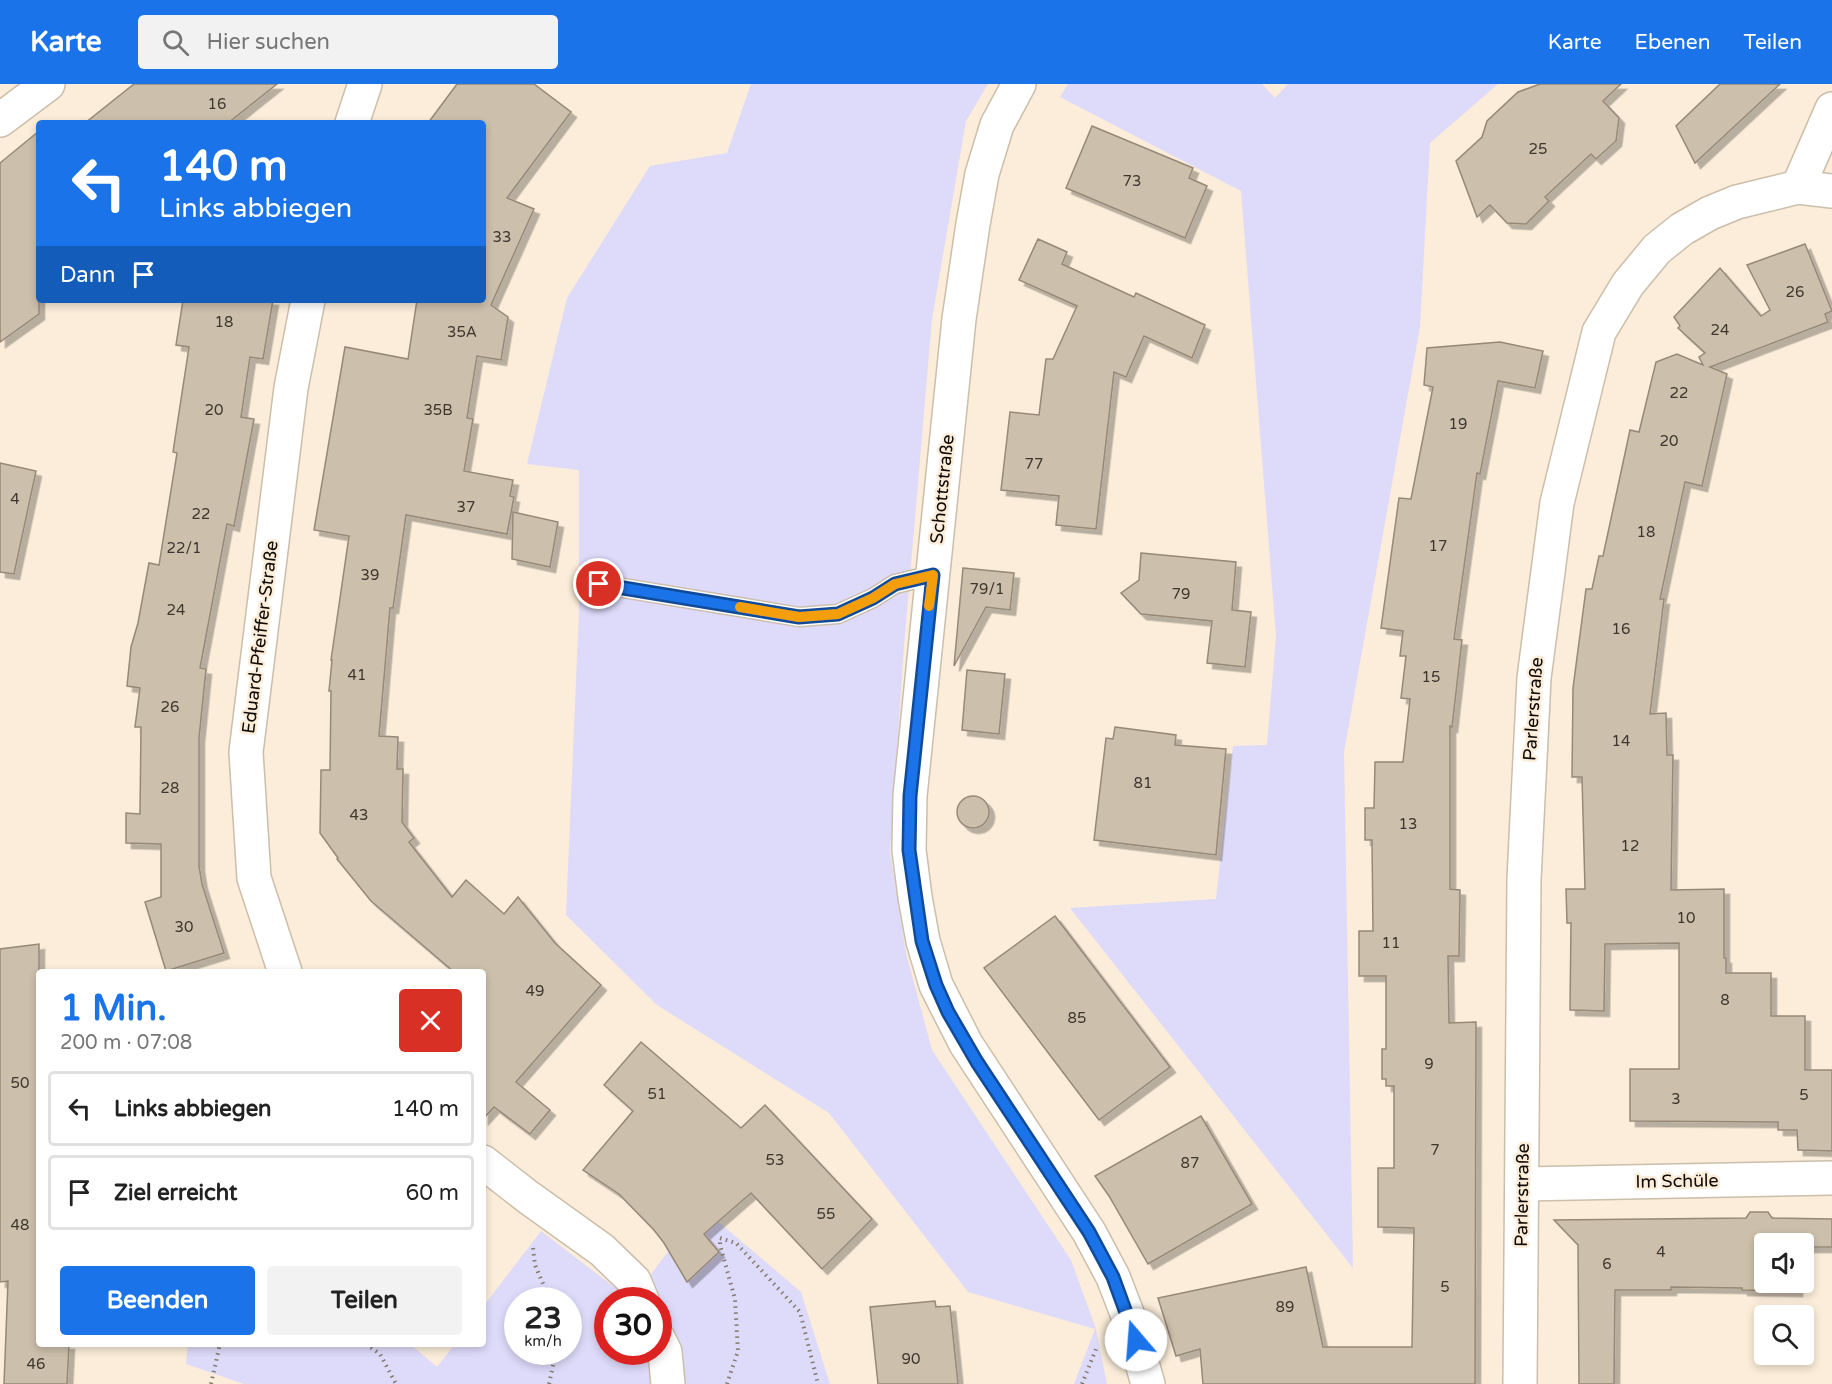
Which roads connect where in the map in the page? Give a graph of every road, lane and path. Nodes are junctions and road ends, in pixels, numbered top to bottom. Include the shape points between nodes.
1 (48, 84) edge
2 (365, 84) edge
3 (1018, 84) edge
4 (1832, 110) edge
5 (0, 120) edge
6 (353, 120) edge
7 (1798, 187) junction
8 (1832, 191) edge
9 (307, 303) edge
10 (933, 575) junction
11 (599, 584) dead end
12 (284, 969) edge
13 (486, 1164) edge
14 (1832, 1178) edge
15 (1522, 1184) junction
16 (637, 1287) edge
17 (219, 1347) edge
18 (370, 1347) edge
19 (553, 1365) edge
20 (666, 1365) edge
21 (211, 1384) edge
22 (396, 1384) edge
23 (549, 1384) edge
24 (668, 1384) edge
25 (727, 1384) edge
26 (818, 1384) edge
27 (1148, 1384) edge
28 (1520, 1384) edge

1 - 5 street
2 - 6 street
3 - 10 street, Schottstraße via 997,125 982,174 973,224 959,319
4 - 7 street
7 - 8 street, Parlerstraße
7 - 15 street, Parlerstraße via 1737,202 1682,229 1658,249 1628,284 1599,332 1557,503 1533,678 1524,879
9 - 12 street, Eduard-Pfeiffer-Straße via 291,388 246,752 254,878
10 - 11 lane via 895,584 838,614 799,617
10 - 27 street, Schottstraße via 910,796 909,850 922,941 936,985 966,1044 1089,1232 1113,1277
13 - 16 street via 602,1250
14 - 15 street, Im Schüle
15 - 28 street, Parlerstraße
17 - 21 path
18 - 22 path via 380,1354
19 - 23 path
20 - 24 street
25 - 26 path via 738,1351 735,1299 720,1238 736,1243 800,1312

